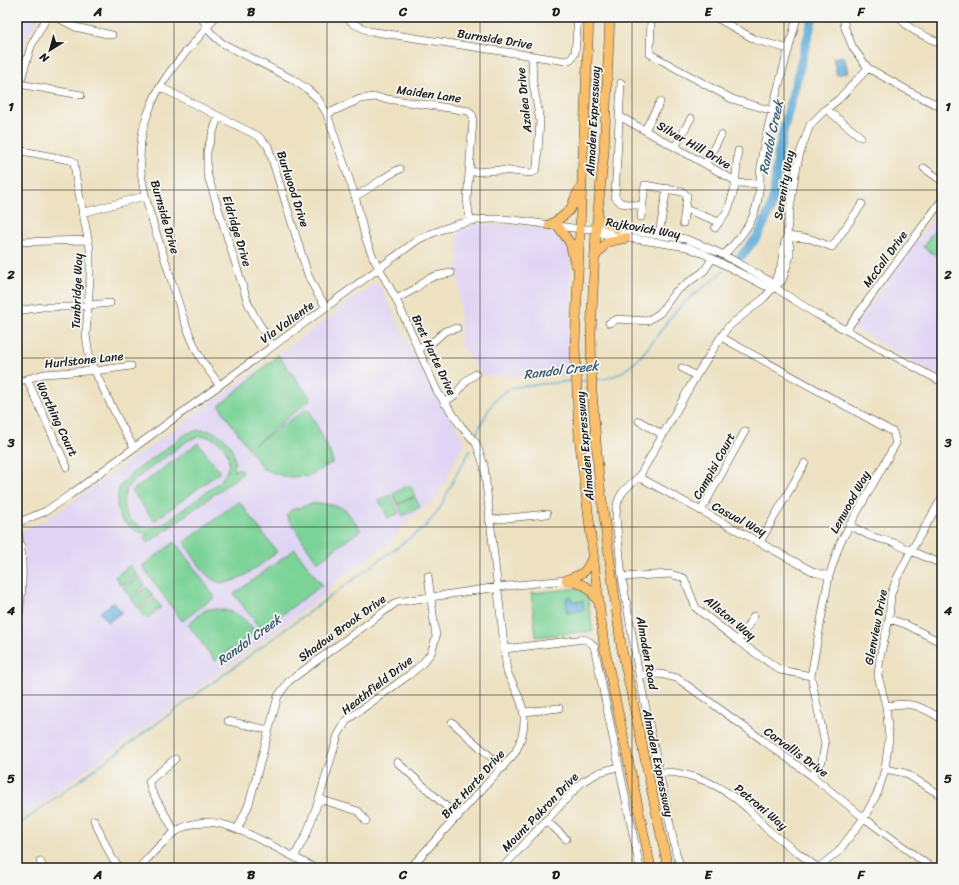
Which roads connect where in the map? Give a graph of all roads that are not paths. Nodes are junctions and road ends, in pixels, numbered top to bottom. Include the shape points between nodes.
1 (47, 17) edge
2 (56, 17) edge
3 (201, 17) edge
4 (215, 17) edge
5 (346, 17) edge
6 (578, 17) edge
7 (589, 17) edge
8 (610, 17) edge
9 (651, 17) edge
10 (715, 17) edge
11 (797, 17) edge
12 (843, 17) edge
13 (900, 17) edge
14 (207, 28) junction
15 (112, 35) dead end
16 (942, 44) edge
17 (789, 49) junction
18 (532, 56) junction
19 (868, 68) junction
20 (621, 83) dead end
21 (19, 84) junction
22 (160, 86) junction
23 (17, 93) edge
24 (81, 95) dead end
25 (660, 102) dead end
26 (942, 107) edge
27 (826, 109) junction
28 (773, 111) junction
29 (327, 114) junction
30 (619, 116) junction
31 (218, 117) junction
32 (691, 118) dead end
33 (645, 130) junction
34 (721, 135) dead end
35 (861, 137) dead end
36 (675, 147) junction
37 (17, 149) edge
38 (738, 152) dead end
39 (705, 164) junction
40 (924, 168) dead end
41 (400, 169) dead end
42 (469, 171) junction
43 (735, 181) junction
44 (942, 181) edge
45 (760, 184) junction
46 (582, 187) junction
47 (667, 188) junction
48 (145, 196) junction
49 (355, 196) junction
50 (942, 200) edge
51 (862, 204) dead end
52 (642, 206) junction
53 (685, 209) junction
54 (82, 214) junction
55 (640, 217) dead end
56 (598, 219) junction
57 (470, 220) junction
58 (683, 223) dead end
59 (17, 224) edge
60 (554, 225) junction
61 (580, 228) junction
62 (616, 229) junction
63 (596, 230) junction
64 (659, 234) junction
65 (787, 236) junction
66 (626, 238) junction
67 (88, 240) junction
68 (18, 242) edge
69 (682, 246) junction
70 (724, 255) junction
71 (595, 257) junction
72 (712, 259) junction
73 (728, 267) junction
74 (378, 268) junction
75 (578, 272) junction
76 (451, 273) dead end
77 (774, 287) junction
78 (396, 300) junction
79 (110, 303) dead end
80 (87, 305) junction
81 (326, 307) junction
82 (17, 311) edge
83 (609, 323) dead end
84 (457, 328) dead end
85 (846, 330) junction
86 (721, 337) junction
87 (273, 346) junction
88 (418, 348) junction
89 (131, 366) dead end
90 (682, 368) dead end
91 (95, 371) junction
92 (476, 374) dead end
93 (696, 376) junction
94 (27, 379) junction
95 (17, 382) edge
96 (942, 382) edge
97 (219, 385) junction
98 (444, 403) junction
99 (639, 421) dead end
100 (746, 431) dead end
101 (664, 435) junction
102 (134, 447) junction
103 (805, 463) dead end
104 (67, 467) dead end
105 (639, 477) junction
106 (624, 489) joint
107 (942, 498) edge
108 (701, 511) junction
109 (547, 514) dead end
110 (489, 520) junction
111 (17, 523) edge
112 (850, 525) junction
113 (17, 527) edge
114 (760, 542) junction
115 (911, 552) junction
116 (592, 556) junction
117 (942, 564) edge
118 (428, 576) dead end
119 (829, 576) junction
120 (622, 577) junction
121 (566, 580) junction
122 (498, 587) junction
123 (432, 596) junction
124 (599, 603) junction
125 (754, 616) dead end
126 (889, 619) junction
127 (17, 627) edge
128 (738, 641) junction
129 (942, 643) edge
130 (505, 649) junction
131 (639, 675) junction
132 (811, 676) junction
133 (886, 706) junction
134 (559, 708) dead end
135 (525, 712) junction
136 (942, 718) edge
137 (228, 721) dead end
138 (452, 722) dead end
139 (269, 730) junction
140 (175, 759) dead end
141 (397, 762) dead end
142 (618, 767) junction
143 (502, 768) junction
144 (885, 769) junction
145 (659, 772) junction
146 (812, 776) junction
147 (939, 794) dead end
148 (319, 799) junction
149 (458, 817) junction
150 (864, 818) junction
151 (94, 820) dead end
152 (546, 820) junction
153 (366, 821) dead end
154 (238, 828) junction
155 (175, 832) junction
156 (566, 838) dead end
157 (294, 857) junction
158 (40, 861) dead end
159 (43, 868) edge
160 (120, 868) edge
161 (139, 868) edge
162 (315, 868) edge
163 (410, 868) edge
164 (502, 868) edge
165 (640, 868) edge
166 (651, 868) edge
167 (668, 868) edge
168 (681, 868) edge
169 (818, 868) edge
170 (932, 868) edge

1 - 21 street via 32,46
2 - 15 street via 75,27
3 - 14 street, Bret Harte Drive
4 - 14 street, Burnside Drive
5 - 18 street, Burnside Drive via 369,31
6 - 18 street, Burnside Drive via 574,57 566,61
7 - 46 main road, Almaden Expressway
8 - 56 main road, Almaden Expressway via 604,152
9 - 28 street via 650,54 732,99
10 - 17 street via 756,40
11 - 17 street
12 - 19 street via 854,48
13 - 16 street via 919,34
14 - 22 street, Burnside Drive
14 - 29 street, Bret Harte Drive via 222,43 307,89 318,99
17 - 28 street
18 - 42 street, Azalea Drive via 540,121 535,171
19 - 26 street
19 - 27 street, Serenity Way
20 - 30 street
21 - 23 street
21 - 24 street
22 - 31 street, Burlwood Drive
22 - 48 street, Burnside Drive via 146,118 141,148 140,166
25 - 33 street
27 - 35 street
27 - 65 street, Serenity Way via 810,125 800,153
28 - 45 street via 762,152
29 - 42 street, Maiden Lane via 360,99 374,97 466,110 473,120
29 - 49 street, Bret Harte Drive
30 - 33 street, Silver Hill Drive
30 - 52 street via 615,197 621,203
31 - 81 street, Burlwood Drive via 258,136 268,146 308,275
31 - 87 street, Eldridge Drive via 207,151 207,173 248,303
32 - 36 street
33 - 36 street, Silver Hill Drive
34 - 39 street
36 - 39 street, Silver Hill Drive
37 - 54 street, Tunbridge Way via 74,162
38 - 43 street
39 - 43 street, Silver Hill Drive
40 - 44 street
41 - 49 street
42 - 57 street, Maiden Lane via 467,200
43 - 45 street, Silver Hill Drive
43 - 53 street via 728,210 717,225
45 - 70 street via 757,204 750,222
46 - 60 main road via 576,192 571,207
46 - 61 main road, Almaden Expressway
47 - 52 street via 645,185
47 - 53 street via 683,192 687,196
47 - 64 street
48 - 54 street
48 - 97 street, Burnside Drive via 187,329 200,357
49 - 74 street, Bret Harte Drive via 365,237
50 - 85 street, McCall Drive
51 - 65 street via 832,247 811,239
52 - 55 street
53 - 58 street
54 - 67 street, Tunbridge Way
56 - 62 main road
56 - 63 main road, Almaden Expressway
57 - 60 street, Via Valiente via 493,218
57 - 74 street, Via Valiente via 445,227 419,239
59 - 68 street
60 - 61 street, Via Valiente
60 - 75 main road via 570,243
61 - 63 street, Via Valiente
61 - 75 main road, Almaden Expressway
62 - 63 street, Rajkovich Way via 604,227
62 - 64 street, Rajkovich Way
63 - 66 street, Rajkovich Way via 603,234
63 - 71 main road, Almaden Expressway
64 - 70 street, Rajkovich Way via 686,239
65 - 77 street, Serenity Way via 790,256 787,269 782,281
66 - 69 street, Rajkovich Way
66 - 71 main road via 608,242
67 - 68 street
67 - 80 street, Tunbridge Way via 90,262
69 - 70 street via 694,246 716,256
69 - 72 street, Rajkovich Way
70 - 73 street
70 - 77 street, Rajkovich Way via 768,280
71 - 167 main road, Almaden Expressway via 591,333 599,478 621,644
72 - 73 street, Rajkovich Way
72 - 83 street via 704,270 675,292 660,313 647,321 618,319
73 - 77 street, Rajkovich Way via 765,286
74 - 78 street, Bret Harte Drive
74 - 81 street, Via Valiente
75 - 116 main road, Almaden Expressway via 575,382
76 - 78 street via 426,280
77 - 85 street, Rajkovich Way
77 - 86 street, Serenity Way via 728,327
78 - 88 street, Bret Harte Drive
79 - 80 street
80 - 82 street
80 - 91 street, Tunbridge Way via 86,335
81 - 87 street, Via Valiente
84 - 88 street via 445,331 434,341
85 - 96 street, Rajkovich Way
86 - 93 street, Serenity Way
86 - 112 street, Lenwood Way via 893,432 896,443
87 - 97 street, Via Valiente
88 - 98 street, Bret Harte Drive
89 - 91 street, Hurlstone Lane
90 - 93 street
91 - 94 street, Hurlstone Lane via 44,374
91 - 102 street, Tunbridge Way
92 - 98 street
93 - 101 street, Serenity Way
94 - 95 street, Hurlstone Lane
94 - 104 street, Worthing Court
97 - 102 street, Via Valiente
98 - 110 street, Bret Harte Drive via 479,450 484,465
99 - 101 street
100 - 108 street, Campisi Court
101 - 105 street, Serenity Way
102 - 111 street, Via Valiente via 57,504
103 - 114 street
105 - 106 street, Serenity Way
105 - 108 street, Casual Way
106 - 120 street, Almaden Road via 617,503 616,517
107 - 115 street, Glenview Drive
108 - 114 street, Casual Way
109 - 110 street
110 - 122 street, Bret Harte Drive
112 - 115 street
112 - 119 street, Lenwood Way via 840,542
113 - 127 street via 22,567
114 - 119 street, Casual Way via 814,572
115 - 117 street
115 - 126 street, Glenview Drive via 891,594
116 - 121 main road via 584,573
116 - 124 main road, Almaden Expressway
118 - 123 street, Heathfield Drive
119 - 132 street, Lenwood Way
120 - 128 street, Allston Way via 670,574 684,578 696,608
120 - 131 street, Almaden Road
121 - 122 street, Shadow Brook Drive
121 - 124 main road via 585,585
122 - 123 street, Shadow Brook Drive
122 - 130 street, Bret Harte Drive
123 - 139 street, Shadow Brook Drive via 397,602 289,681 278,696
123 - 148 street, Heathfield Drive via 436,637 431,653 409,675 347,720 338,735
124 - 166 main road, Almaden Expressway via 604,645
125 - 128 street
126 - 129 street via 905,624
126 - 133 street, Glenview Drive via 878,676
128 - 132 street, Allston Way via 780,670
130 - 135 street, Bret Harte Drive via 507,672
130 - 142 street via 584,639 590,642 595,650
131 - 145 street, Almaden Road
131 - 146 street, Corvallis Drive via 660,674 677,678
132 - 146 street, Lenwood Way via 824,744 822,761
133 - 136 street via 900,703 920,706
133 - 144 street, Glenview Drive via 889,738
134 - 135 street
135 - 143 street, Bret Harte Drive via 522,740
137 - 139 street
138 - 143 street
139 - 154 street, Shadow Brook Drive via 248,804
140 - 155 street via 149,781 151,790
141 - 149 street
142 - 152 street, Mount Pakron Drive via 600,772 582,782
142 - 165 street
143 - 149 street, Bret Harte Drive
144 - 147 street via 904,773
144 - 150 street, Glenview Drive via 878,792
145 - 168 street, Almaden Road
145 - 169 street, Petroni Way via 677,772 703,779 722,789 747,808 766,828
146 - 150 street, Corvallis Drive
148 - 153 street via 358,811
148 - 157 street, Heathfield Drive via 307,833
149 - 163 street, Bret Harte Drive
150 - 169 street, Glenview Drive via 838,852
150 - 170 street, Corvallis Drive
151 - 160 street via 112,858
152 - 156 street
152 - 164 street, Mount Pakron Drive
154 - 155 street via 207,822 190,825
154 - 157 street
155 - 161 street
157 - 162 street
158 - 159 street

